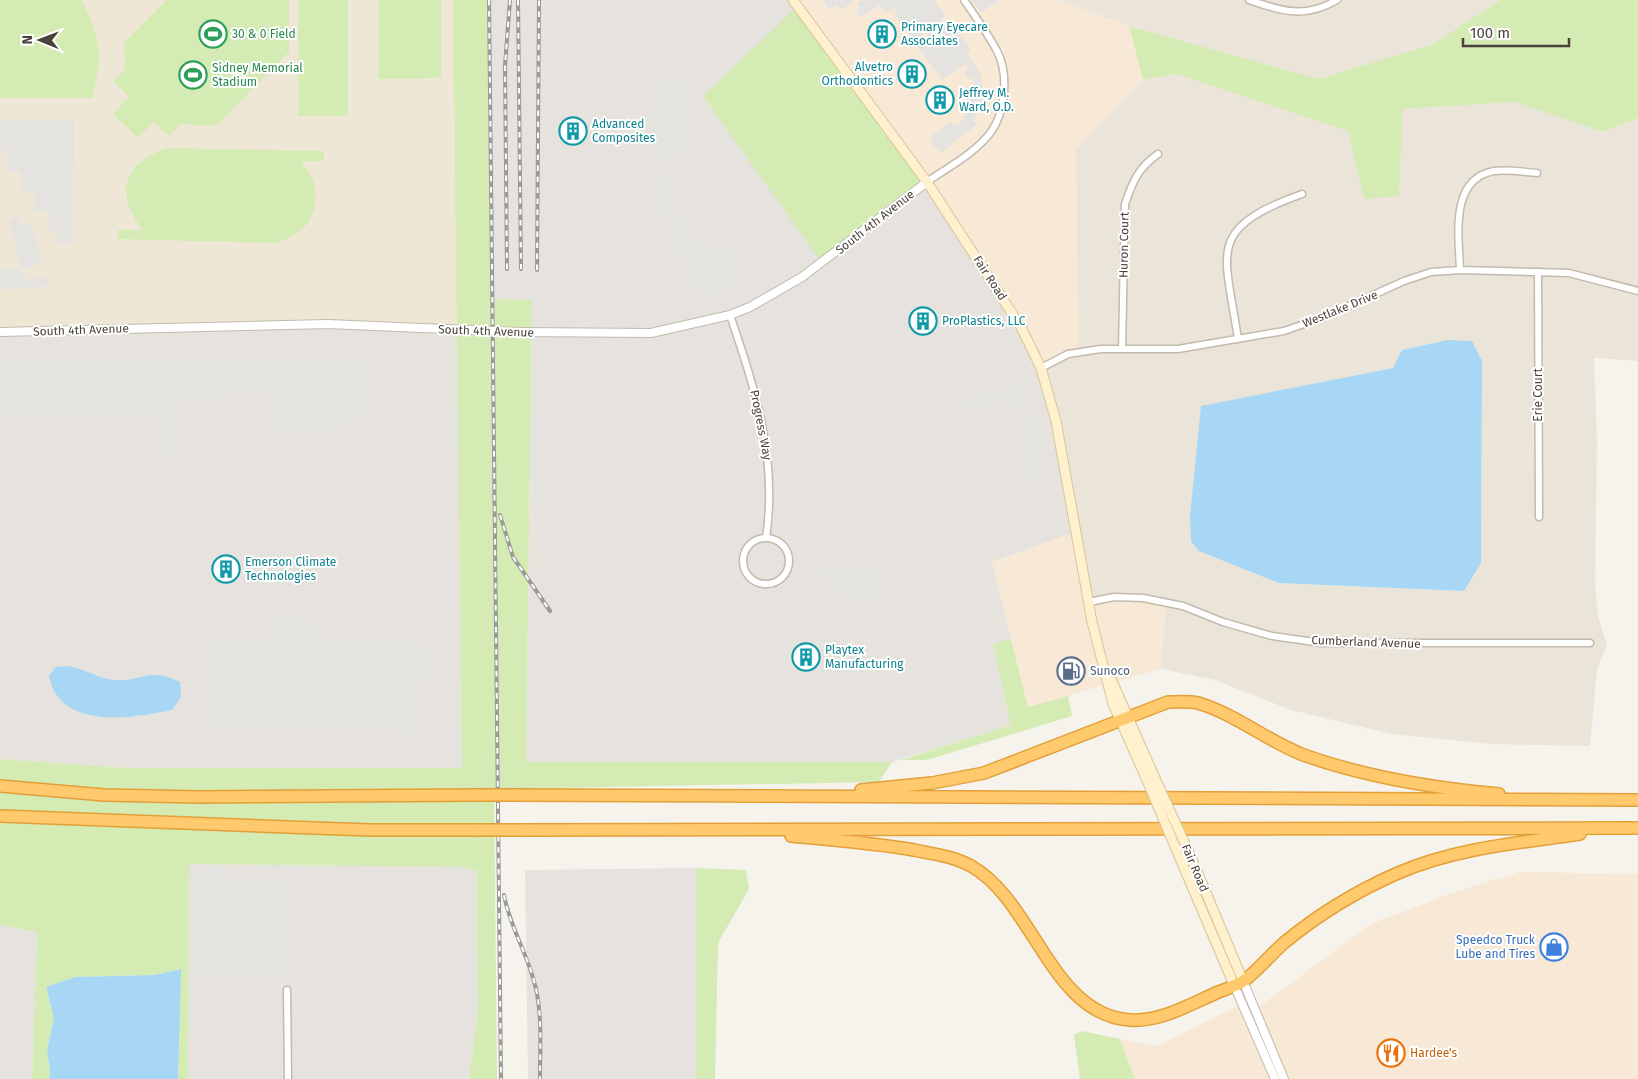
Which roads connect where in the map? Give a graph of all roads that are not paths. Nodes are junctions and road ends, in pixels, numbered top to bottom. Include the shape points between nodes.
1 (793, 0) edge
2 (964, 0) edge
3 (1249, 0) edge
4 (1337, 0) edge
5 (1158, 154) dead end
6 (1537, 173) dead end
7 (928, 182) junction
8 (1302, 194) dead end
9 (1460, 270) junction
10 (1538, 272) junction
11 (1638, 291) edge
12 (730, 315) junction
13 (0, 332) edge
14 (1238, 339) junction
15 (1122, 349) junction
16 (1041, 368) junction
17 (1538, 518) dead end
18 (766, 538) junction
19 (1089, 602) junction
20 (1590, 643) dead end
21 (1124, 719) junction
22 (1150, 778) junction
23 (0, 786) edge
24 (723, 796) junction
25 (1638, 800) edge
26 (1572, 801) junction
27 (0, 816) edge
28 (1619, 828) junction
29 (1638, 828) edge
30 (692, 830) junction
31 (1239, 983) junction
32 (287, 990) dead end
33 (288, 1079) edge
34 (1275, 1079) edge
35 (1284, 1079) edge

1 - 7 main road, Fair Road
2 - 7 street via 998,53 1004,83 1000,113 988,137
3 - 4 street via 1288,12 1321,10
5 - 15 street, Huron Court via 1143,164 1124,204
6 - 9 street via 1494,171 1482,176 1465,191 1459,206
7 - 12 street, South 4th Avenue via 802,277 750,308
7 - 16 main road, Fair Road via 1021,327
8 - 14 street via 1270,205 1246,220 1228,244 1226,259
9 - 10 street, Westlake Drive
9 - 14 street, Westlake Drive via 1431,272 1284,331
10 - 11 street, Westlake Drive via 1589,276
10 - 17 street, Erie Court
12 - 13 street, South 4th Avenue, bridge via 651,333 519,332 328,324
12 - 18 street, Progress Way via 760,406 770,478
14 - 15 street, Westlake Drive via 1178,349
15 - 16 street, Westlake Drive via 1068,354
16 - 19 main road, Fair Road via 1056,421
18 - 18 street via 752,542 743,554 742,562 750,578 765,584 784,575 789,560 782,544
19 - 20 street, Cumberland Avenue via 1114,597 1143,598 1182,606 1222,622 1272,636 1322,643
19 - 21 main road, Fair Road via 1103,658
21 - 22 main road, Fair Road
21 - 24 highway via 984,773 932,783 866,790
21 - 26 highway via 1168,702 1197,703 1300,754 1365,772 1438,788
22 - 31 main road, Fair Road, bridge via 1179,856
22 - 31 main road, Fair Road, bridge via 1191,857
23 - 24 highway, bridge via 104,795 199,797
24 - 26 highway
25 - 26 highway
27 - 30 highway, bridge via 369,830
28 - 29 highway
28 - 30 highway
28 - 31 highway via 1463,852 1398,873 1326,914 1286,942
30 - 31 highway via 887,846 946,856 971,866 996,885 1077,996 1110,1015 1130,1020 1167,1015
31 - 34 street, Fair Road
31 - 35 street, Fair Road
32 - 33 street

